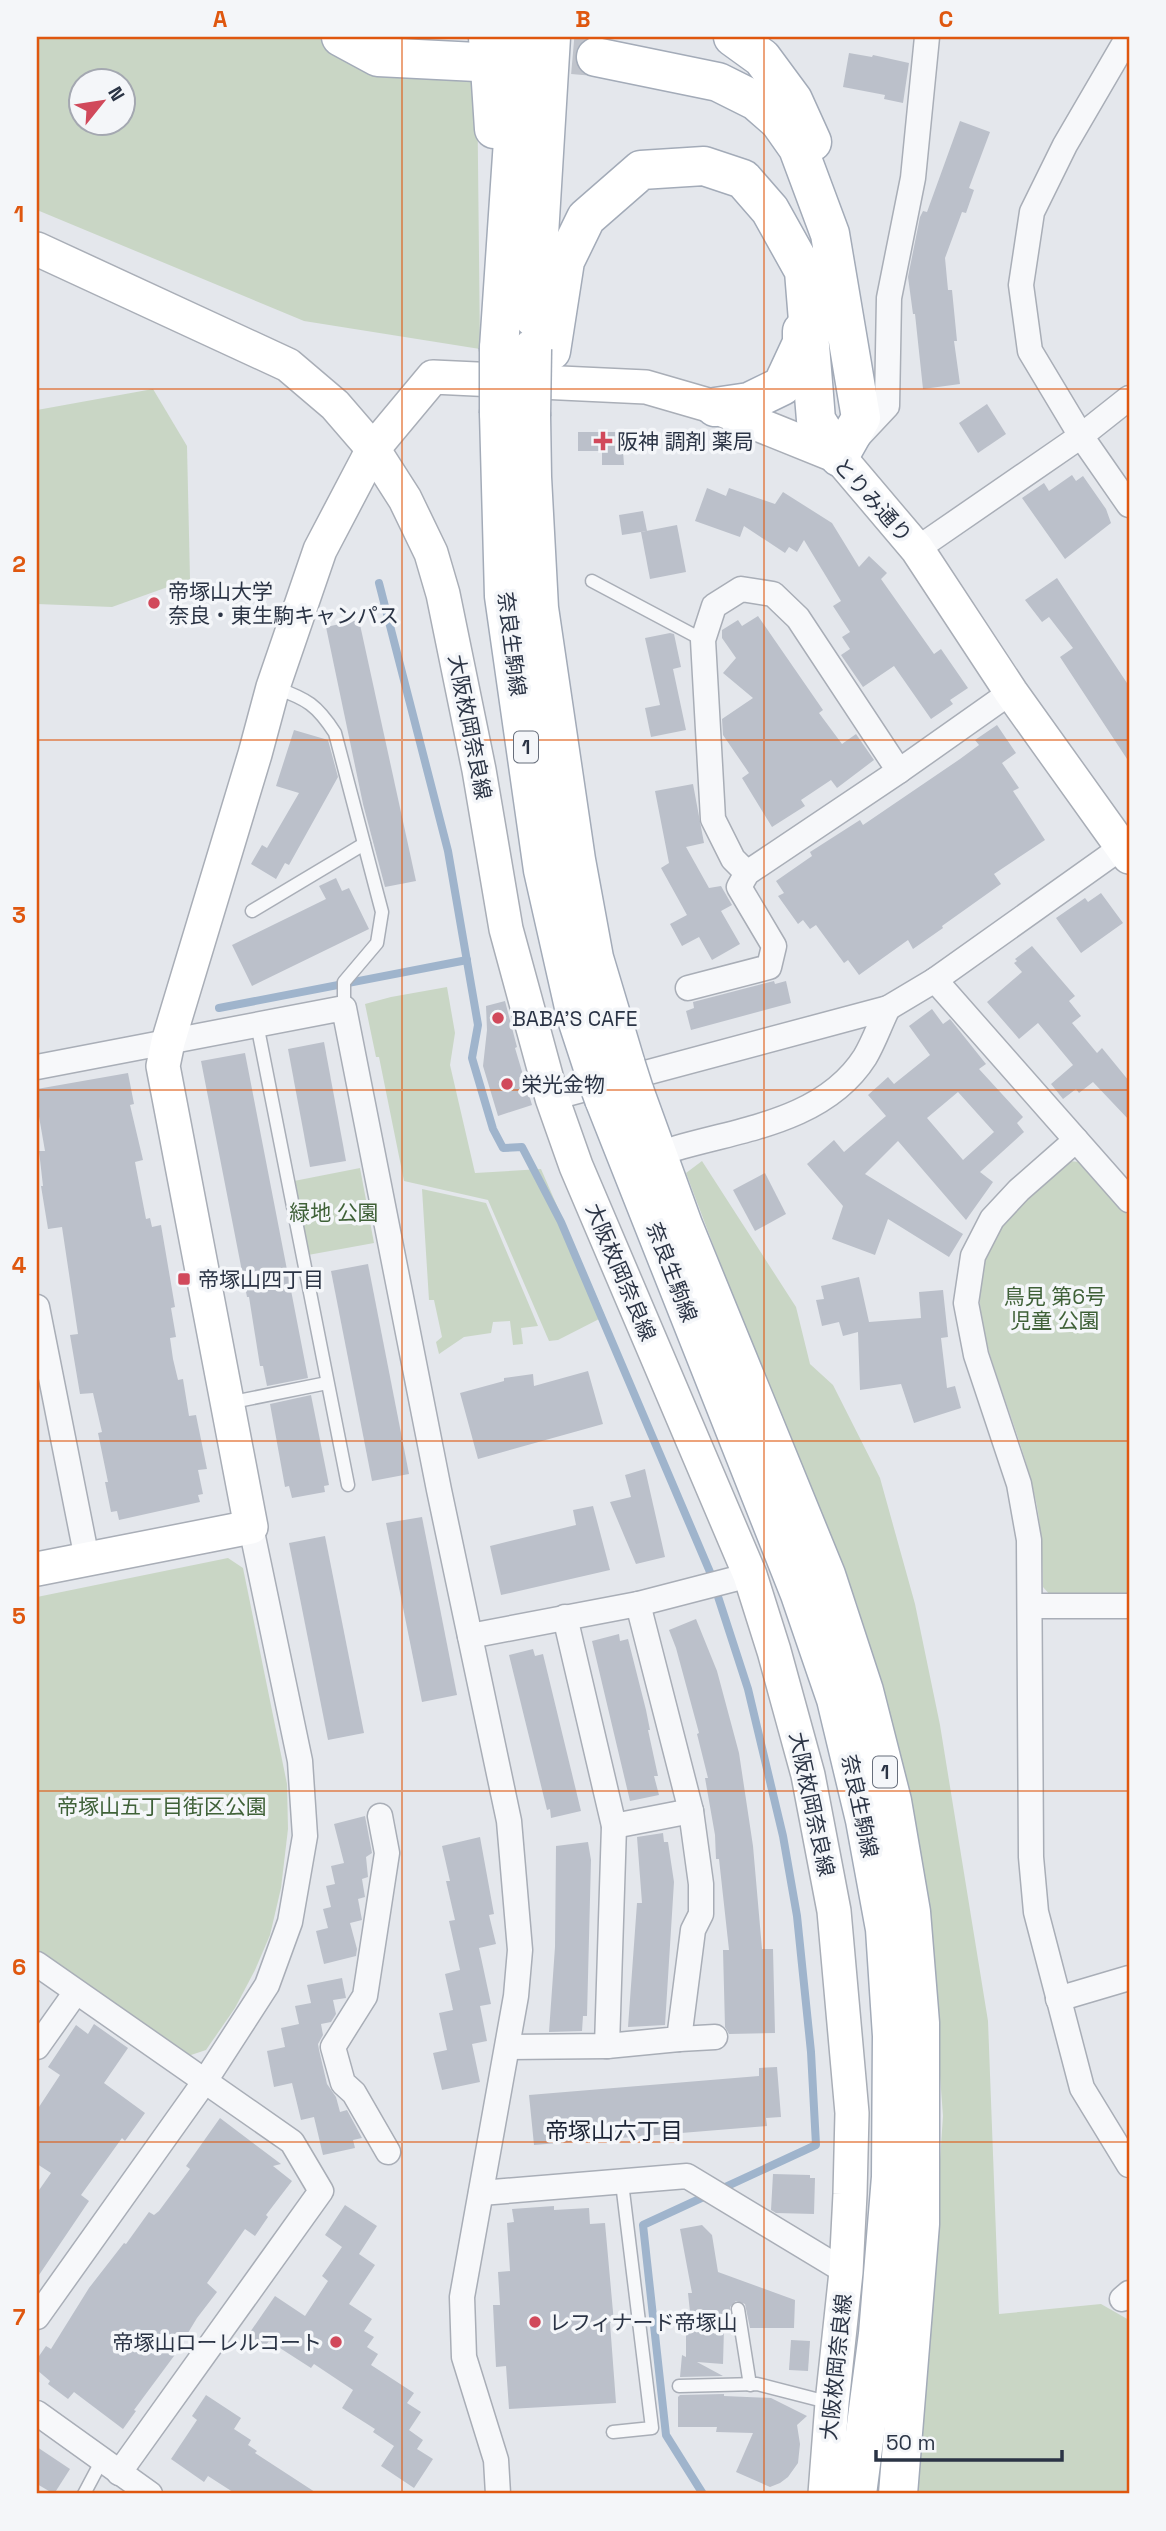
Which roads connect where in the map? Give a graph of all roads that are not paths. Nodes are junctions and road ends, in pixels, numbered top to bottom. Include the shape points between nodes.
1 (341, 37) edge
2 (382, 37) edge
3 (520, 37) edge
4 (551, 37) edge
5 (733, 37) edge
6 (927, 37) edge
7 (1128, 37) edge
8 (480, 48) edge
9 (830, 234) junction
10 (37, 249) edge
11 (804, 271) junction
12 (528, 349) junction
13 (1129, 398) edge
14 (715, 407) junction
15 (526, 415) junction
16 (1081, 436) junction
17 (373, 449) junction
18 (839, 457) junction
19 (1129, 505) edge
20 (917, 549) junction
21 (592, 581) dead end
22 (703, 640) junction
23 (273, 687) junction
24 (1011, 692) junction
25 (899, 771) junction
26 (364, 844) junction
27 (1126, 852) edge
28 (747, 873) junction
29 (252, 911) dead end
30 (935, 980) junction
31 (688, 988) dead end
32 (344, 1008) junction
33 (888, 1008) junction
34 (257, 1024) junction
35 (168, 1042) junction
36 (37, 1067) edge
37 (615, 1082) junction
38 (552, 1098) junction
39 (1076, 1140) junction
40 (677, 1148) dead end
41 (1129, 1199) edge
42 (37, 1307) edge
43 (327, 1383) junction
44 (228, 1403) junction
45 (348, 1485) dead end
46 (251, 1527) junction
47 (87, 1559) junction
48 (37, 1569) edge
49 (750, 1575) junction
50 (638, 1604) junction
51 (1032, 1606) junction
52 (1129, 1606) edge
53 (565, 1617) junction
54 (470, 1636) junction
55 (691, 1811) junction
56 (380, 1816) dead end
57 (614, 1826) junction
58 (37, 1964) edge
59 (1129, 1978) edge
60 (76, 1992) junction
61 (1058, 1999) junction
62 (715, 2038) dead end
63 (679, 2039) junction
64 (607, 2046) junction
65 (37, 2047) edge
66 (508, 2048) junction
67 (205, 2081) junction
68 (388, 2152) dead end
69 (1129, 2165) edge
70 (622, 2183) junction
71 (481, 2193) junction
72 (846, 2272) junction
73 (738, 2309) dead end
74 (37, 2317) edge
75 (750, 2385) junction
76 (679, 2386) dead end
77 (832, 2403) junction
78 (37, 2413) edge
79 (613, 2432) dead end
80 (110, 2466) junction
81 (84, 2494) edge
82 (150, 2494) edge
83 (498, 2494) edge
84 (825, 2494) edge
85 (857, 2494) edge
86 (898, 2494) edge

1 - 8 main road via 379,57
2 - 8 main road via 392,43
3 - 12 main road, 奈良生駒線 / 1
4 - 12 main road, 奈良生駒線 / 1
5 - 9 main road via 762,58 793,100 824,176
6 - 18 street via 912,178 889,298 887,406
7 - 16 street via 1032,212 1021,285 1030,351
8 - 12 main road
9 - 11 main road via 798,148 779,121 756,101 718,82 596,63 687,84 721,98 765,131 779,151 796,197
9 - 18 main road via 861,418
10 - 17 main road, 大阪枚岡奈良線 via 288,365 335,405
11 - 12 main road via 770,210 743,179 704,166 641,170 586,218
11 - 14 main road via 802,343 782,386 749,402
11 - 18 main road via 816,420
12 - 15 main road, 奈良生駒線 / 1, bridge
12 - 15 main road
13 - 16 street
14 - 17 main road, とりみ通り via 646,387 433,377
14 - 18 main road, とりみ通り
15 - 37 main road, 奈良生駒線 / 1 via 538,608
15 - 37 main road, 奈良生駒線 / 1 via 504,596 543,870 576,1016
16 - 19 street
16 - 20 street
17 - 23 main road via 320,550
17 - 38 main road, 大阪枚岡奈良線 via 405,499 431,553 443,594 506,929
18 - 20 main road, とりみ通り
20 - 24 main road, とりみ通り
21 - 22 lane
22 - 25 street via 714,607 741,589 773,594 798,618
22 - 28 street via 713,818 733,859
23 - 26 lane via 312,704 335,733
23 - 35 main road
24 - 25 street
24 - 27 main road, とりみ通り
25 - 28 street
26 - 29 lane
26 - 32 lane via 382,912 377,943 344,982
27 - 30 street
28 - 31 street via 739,887 774,946 769,967
30 - 33 street
30 - 39 street
32 - 34 street
32 - 54 street
33 - 38 street
33 - 40 street via 865,1058 831,1096 797,1114
34 - 35 street
34 - 43 lane
35 - 36 street
35 - 44 main road via 163,1066
37 - 85 main road, 奈良生駒線 / 1 via 836,1699 885,1929 892,2036 891,2177 878,2334
37 - 86 main road, 奈良生駒線 / 1 via 683,1225 825,1575 864,1691 892,1801 911,1912 920,2036 920,2224
38 - 49 main road, 大阪枚岡奈良線 via 576,1166
39 - 41 street
39 - 51 street via 992,1219 973,1256 966,1303 976,1355 1019,1484 1029,1540
42 - 47 street
43 - 44 lane
43 - 45 lane
44 - 46 main road
46 - 47 main road
46 - 67 street via 300,1761 305,1836 290,1922 267,1985
47 - 48 main road
49 - 50 street
49 - 72 main road, 大阪枚岡奈良線 via 808,1775 834,1911 852,2113
50 - 53 street
50 - 55 street
51 - 52 street
51 - 61 street via 1031,1857 1036,1912
53 - 54 street
53 - 57 street
54 - 66 street via 510,1834 520,1950
55 - 57 street
55 - 63 street via 701,1914 693,1930
56 - 68 street via 387,1853 365,1996 333,2047 343,2083 354,2093
57 - 64 street
58 - 60 street
59 - 61 street
60 - 65 street
60 - 67 street
61 - 69 street via 1082,2088
62 - 63 street
63 - 64 street
64 - 66 street
66 - 71 street
67 - 74 street
67 - 80 street via 292,2142 321,2190
70 - 71 street
70 - 72 street via 687,2176
70 - 79 lane via 652,2428
71 - 83 street via 462,2297 464,2357 496,2460
72 - 77 main road, 大阪枚岡奈良線
73 - 75 lane
75 - 76 lane
75 - 77 lane
77 - 84 main road, 大阪枚岡奈良線
78 - 80 street
80 - 81 lane
80 - 82 street

